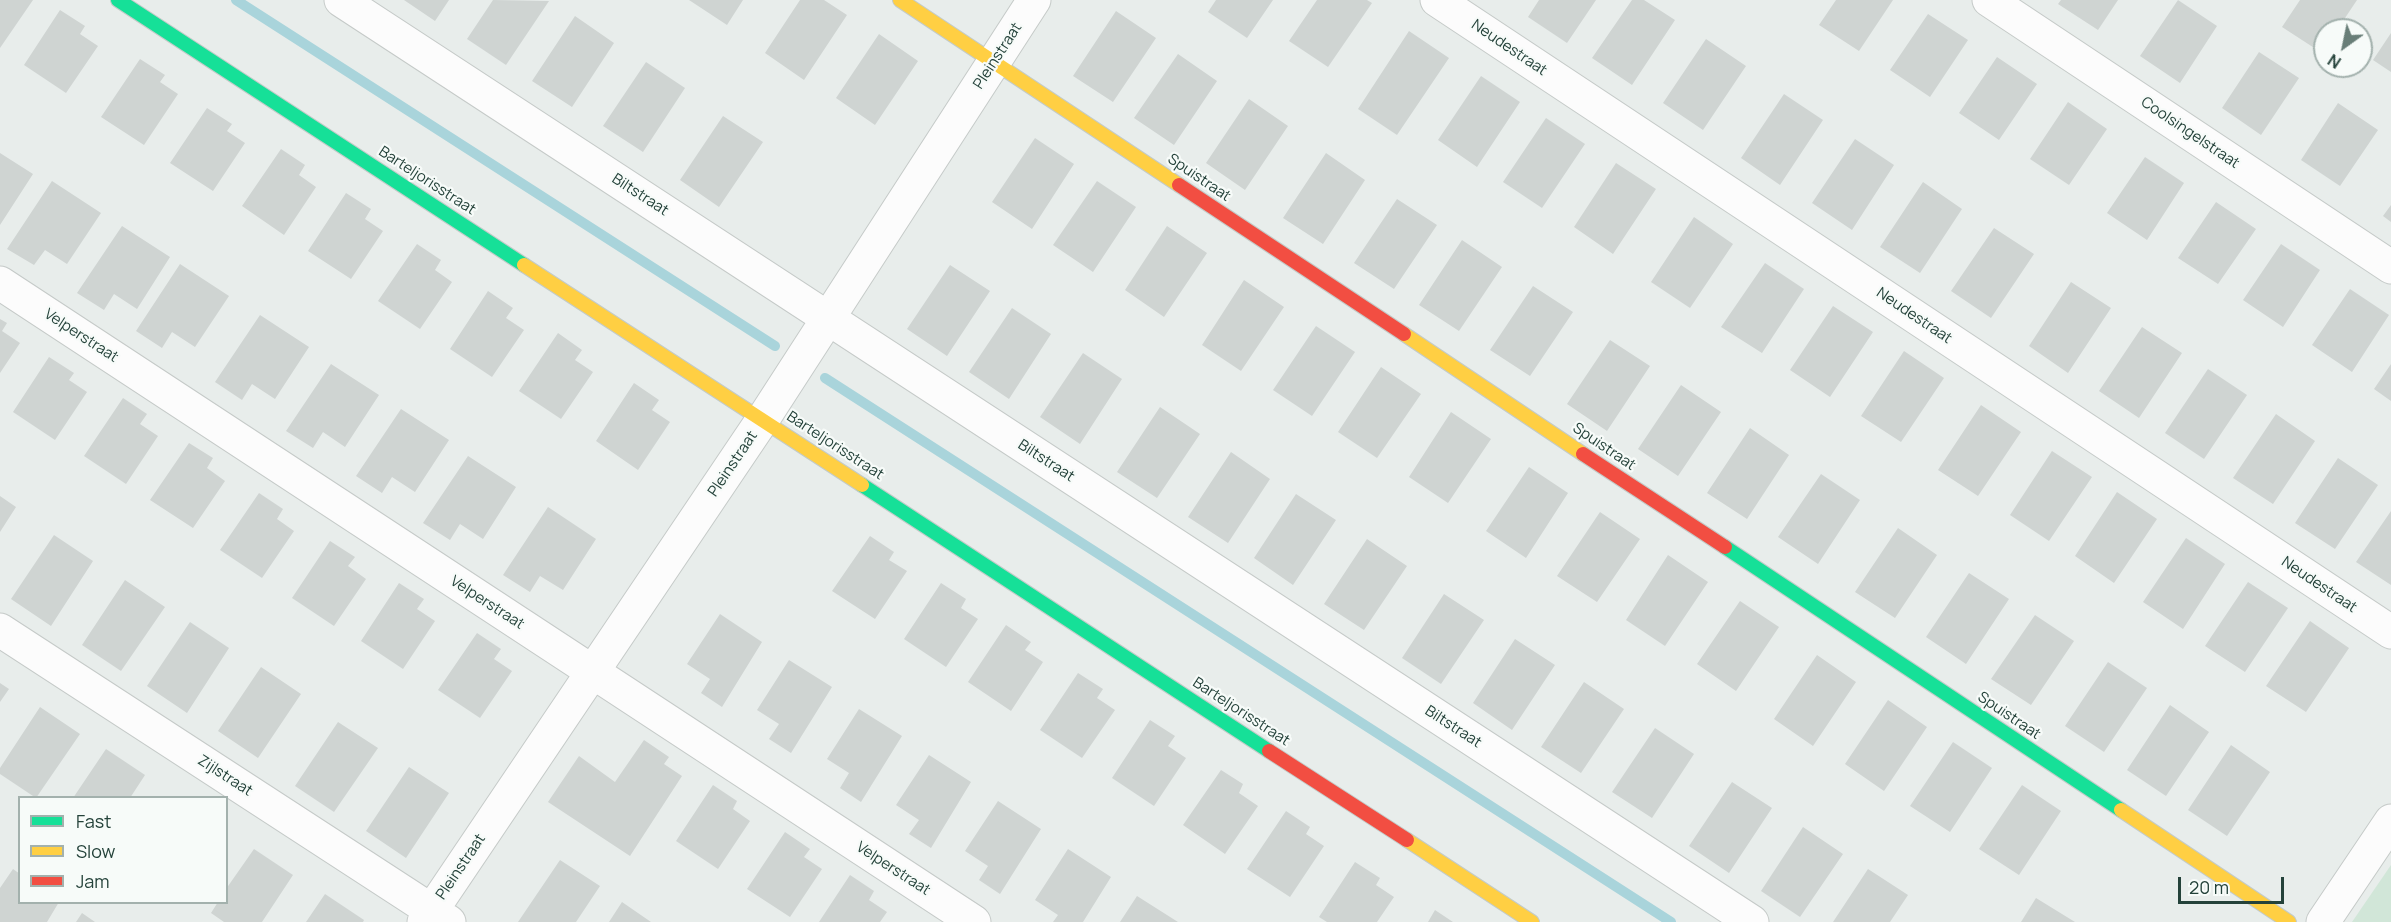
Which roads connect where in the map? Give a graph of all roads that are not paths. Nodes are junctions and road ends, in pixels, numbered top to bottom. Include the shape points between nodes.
1 (118, 0) edge
2 (341, 0) edge
3 (900, 0) edge
4 (1034, 0) edge
5 (1437, 0) edge
6 (1989, 0) edge
7 (994, 61) junction
8 (2391, 267) edge
9 (0, 283) edge
10 (828, 318) junction
11 (764, 419) junction
12 (0, 630) edge
13 (2391, 632) edge
14 (593, 672) junction
15 (2391, 822) edge
16 (435, 918) edge
17 (974, 922) edge
18 (1532, 922) edge
19 (1752, 922) edge
20 (2289, 922) edge
21 (2323, 922) edge

1 - 11 street, Barteljorisstraat
2 - 10 street, Biltstraat
3 - 7 street, Spuistraat
4 - 7 street, Pleinstraat
5 - 13 street, Neudestraat
6 - 8 street, Coolsingelstraat
7 - 10 street, Pleinstraat
7 - 20 street, Spuistraat
9 - 14 street, Velperstraat
10 - 11 street, Pleinstraat
10 - 19 street, Biltstraat
11 - 14 street, Pleinstraat
11 - 18 street, Barteljorisstraat
12 - 16 street, Zijlstraat
14 - 16 street, Pleinstraat
14 - 17 street, Velperstraat
15 - 21 street

